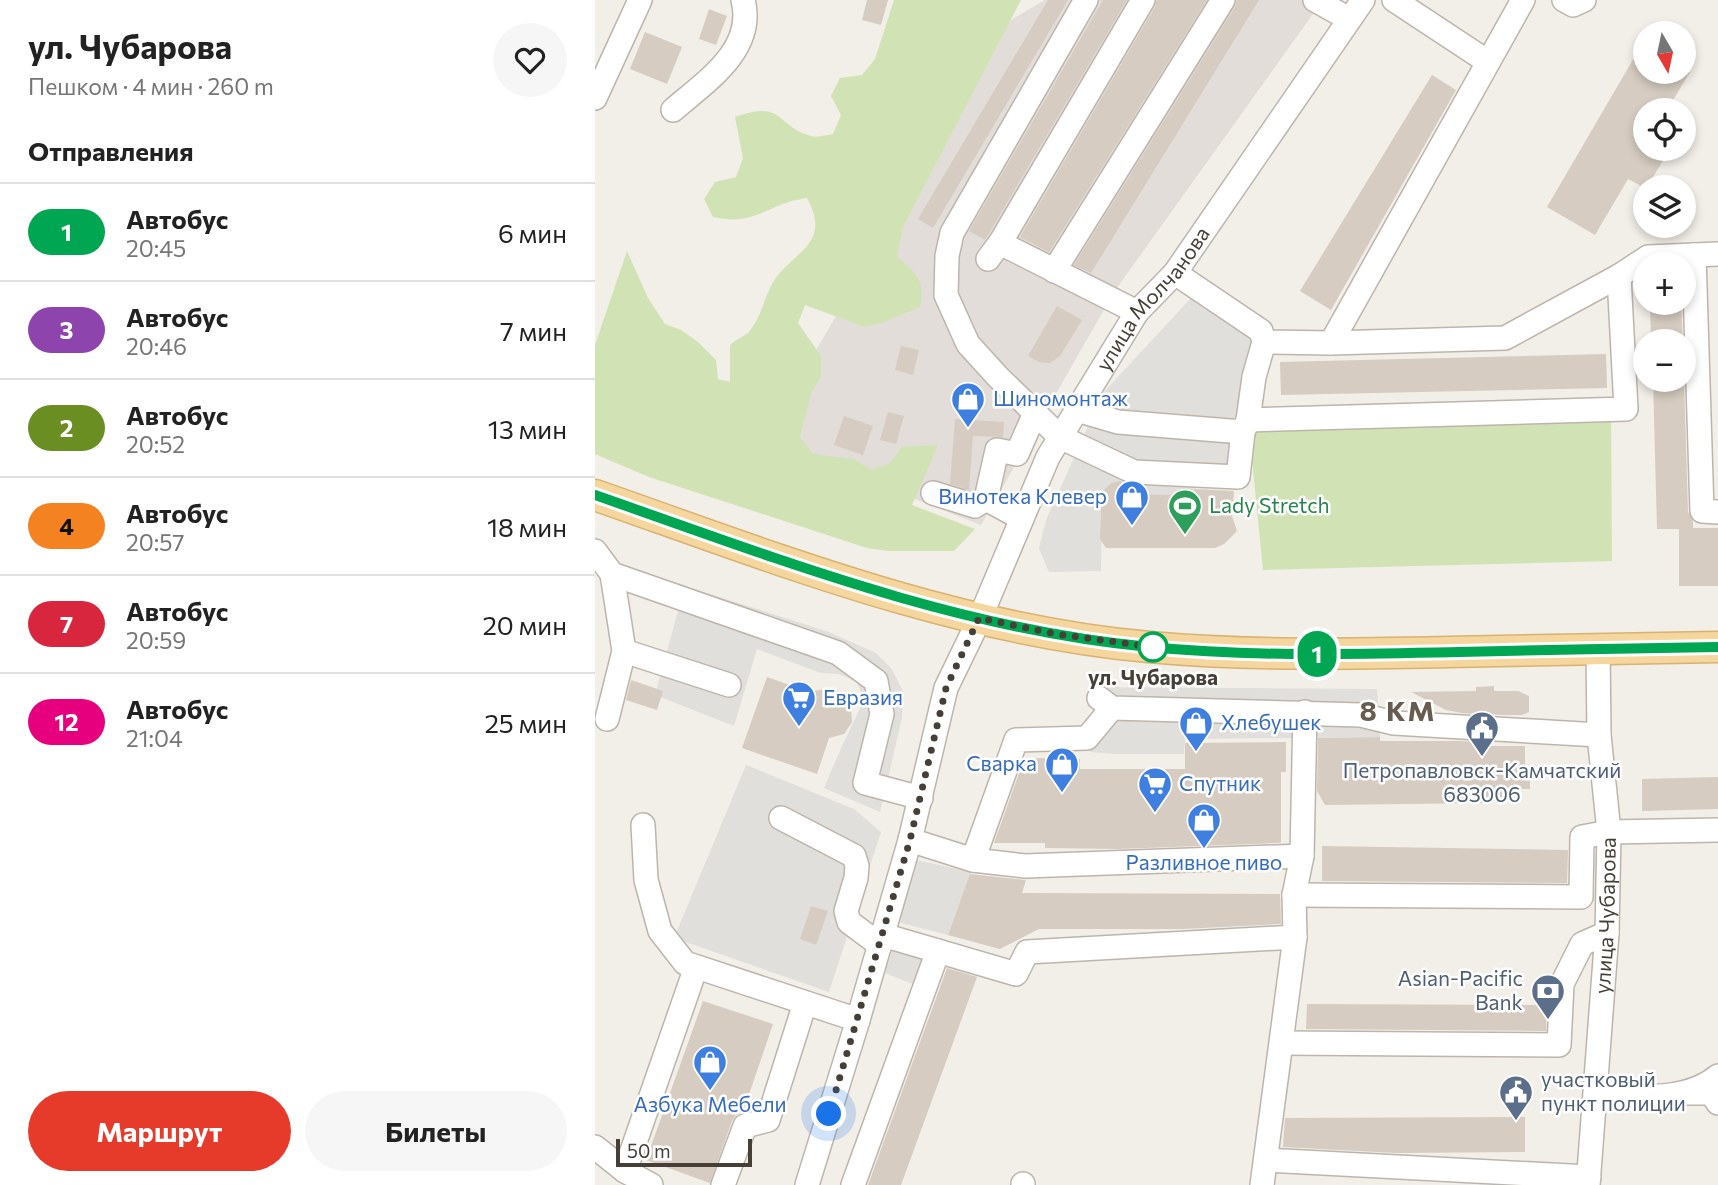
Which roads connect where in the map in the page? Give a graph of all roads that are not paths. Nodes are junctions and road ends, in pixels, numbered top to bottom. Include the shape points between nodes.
1 (640, 0) edge
2 (743, 0) edge
3 (1086, 0) edge
4 (1143, 0) edge
5 (1223, 0) edge
6 (1315, 0) edge
7 (1363, 0) edge
8 (1394, 0) edge
9 (1523, 0) edge
10 (1564, 0) edge
11 (1584, 0) edge
12 (1349, 19) junction
13 (1488, 62) junction
14 (595, 98) edge
15 (673, 110) dead end
16 (1718, 254) edge
17 (1696, 255) edge
18 (1633, 267) edge
19 (1054, 271) junction
20 (1175, 273) junction
21 (1619, 276) junction
22 (1137, 312) junction
23 (1696, 315) edge
24 (1264, 342) junction
25 (1331, 343) junction
26 (1077, 410) junction
27 (1035, 412) junction
28 (1245, 426) junction
29 (1060, 437) junction
30 (933, 492) dead end
31 (595, 495) edge
32 (986, 499) junction
33 (1718, 512) edge
34 (1021, 518) junction
35 (595, 551) edge
36 (612, 574) junction
37 (979, 618) junction
38 (1718, 647) edge
39 (1598, 649) junction
40 (624, 651) junction
41 (729, 685) dead end
42 (1305, 712) junction
43 (607, 719) dead end
44 (1599, 735) junction
45 (921, 798) junction
46 (781, 818) dead end
47 (643, 825) dead end
48 (1718, 830) edge
49 (1609, 832) junction
50 (910, 840) junction
51 (1301, 856) junction
52 (973, 860) junction
53 (1294, 895) junction
54 (1608, 933) junction
55 (1294, 937) junction
56 (881, 940) junction
57 (938, 951) junction
58 (696, 967) junction
59 (805, 1003) junction
60 (858, 1020) junction
61 (1282, 1043) junction
62 (1718, 1076) edge
63 (1676, 1094) junction
64 (1597, 1096) junction
65 (1718, 1103) edge
66 (595, 1147) edge
67 (1266, 1160) junction
68 (625, 1171) junction
69 (1589, 1181) edge
70 (652, 1185) edge
71 (723, 1185) edge
72 (807, 1185) edge
73 (853, 1185) edge
74 (1262, 1185) edge

1 - 14 street
2 - 15 street via 746,11 736,49
3 - 27 street via 952,233 947,256 946,295 968,344
4 - 19 street via 994,251
5 - 19 street
6 - 12 street
7 - 12 street, улица Молчанова
8 - 13 street
9 - 13 street
10 - 11 street via 1573,5
12 - 20 street, улица Молчанова
13 - 25 street
16 - 17 street
18 - 21 street
19 - 22 street
20 - 22 street, улица Молчанова
20 - 24 street via 1261,331
21 - 25 street via 1505,338
21 - 28 street via 1626,409
22 - 26 street, улица Молчанова
23 - 33 street via 1702,511
24 - 25 street
24 - 28 street
26 - 28 street via 1118,422
26 - 29 street, улица Молчанова
27 - 29 street
27 - 32 street via 1017,454 997,450
28 - 29 street via 1238,477 1134,472
29 - 34 street, улица Молчанова
30 - 32 street via 975,506
31 - 37 main road via 805,568
32 - 34 street
34 - 37 street, улица Молчанова
35 - 36 street
36 - 40 street
36 - 45 street via 838,653 876,681 882,714 865,783
37 - 39 main road via 1147,647 1248,653
37 - 45 street, улица Молчанова via 946,688
38 - 39 main road
39 - 44 street, улица Чубарова
40 - 41 street
40 - 43 street
42 - 44 street via 1361,715 1394,723
42 - 51 street
42 - 52 street via 1106,703 1087,738 1016,740
44 - 49 street, улица Чубарова
45 - 50 street, улица Молчанова
46 - 56 street via 854,856 856,878 846,911 849,922
47 - 58 street via 646,880 660,931 685,962
48 - 49 street
49 - 53 street via 1582,837 1581,897
49 - 54 street, улица Чубарова
50 - 52 street
50 - 56 street, улица Молчанова
51 - 52 street via 1025,866
51 - 53 street
53 - 55 street
54 - 61 street via 1582,944 1562,984 1559,1045
54 - 64 street, улица Чубарова
55 - 57 street via 1027,952 1016,974
55 - 61 street
56 - 57 street
56 - 60 street, улица Молчанова
57 - 73 street
58 - 59 street
58 - 68 street
59 - 60 street
59 - 71 street via 768,1120 745,1126
60 - 72 street, улица Молчанова
61 - 67 street
62 - 63 street
63 - 64 street
63 - 65 street via 1709,1093
64 - 69 street, улица Чубарова
66 - 68 street
67 - 69 street
67 - 74 street
68 - 70 street

